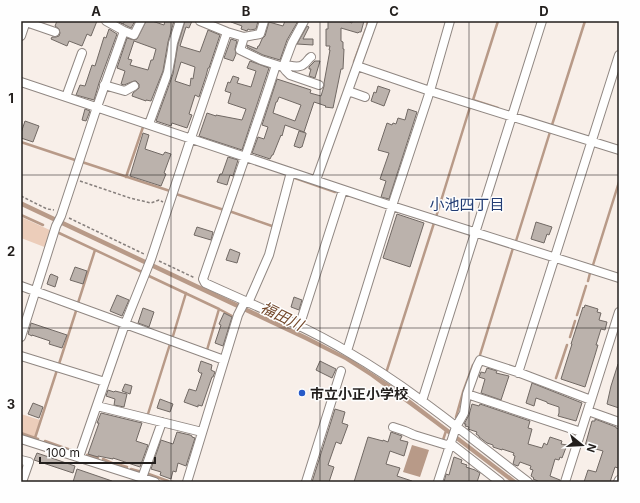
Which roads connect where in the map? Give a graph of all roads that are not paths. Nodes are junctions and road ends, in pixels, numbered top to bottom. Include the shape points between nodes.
1 (106, 21) edge
2 (141, 21) edge
3 (180, 21) edge
4 (200, 21) edge
5 (264, 21) edge
6 (304, 21) edge
7 (373, 21) edge
8 (450, 21) edge
9 (542, 21) edge
10 (26, 22) edge
11 (124, 31) junction
12 (55, 32) dead end
13 (227, 32) junction
14 (21, 36) edge
15 (244, 37) junction
16 (82, 53) dead end
17 (619, 54) edge
18 (311, 57) dead end
19 (281, 65) junction
20 (357, 66) junction
21 (21, 82) edge
22 (104, 85) junction
23 (319, 85) dead end
24 (134, 86) dead end
25 (348, 91) junction
26 (430, 91) junction
27 (66, 97) junction
28 (365, 97) dead end
29 (97, 107) junction
30 (512, 117) junction
31 (149, 124) junction
32 (191, 138) junction
33 (591, 142) junction
34 (619, 150) edge
35 (245, 156) junction
36 (291, 172) junction
37 (316, 180) junction
38 (343, 190) junction
39 (392, 206) junction
40 (475, 232) junction
41 (555, 258) junction
42 (619, 278) edge
43 (21, 286) edge
44 (36, 292) junction
45 (246, 302) junction
46 (619, 312) edge
47 (124, 324) junction
48 (299, 326) junction
49 (21, 338) edge
50 (347, 351) junction
51 (21, 356) edge
52 (224, 360) junction
53 (341, 371) dead end
54 (518, 373) junction
55 (104, 382) junction
56 (467, 394) junction
57 (422, 400) junction
58 (591, 400) junction
59 (97, 406) junction
60 (588, 412) junction
61 (162, 422) junction
62 (619, 422) edge
63 (393, 427) dead end
64 (202, 432) junction
65 (581, 432) junction
66 (453, 437) junction
67 (21, 439) edge
68 (79, 457) junction
69 (21, 460) edge
70 (142, 478) junction
71 (22, 482) edge
72 (155, 482) edge
73 (187, 482) edge
74 (306, 482) edge
75 (438, 482) edge
76 (500, 482) edge
77 (528, 482) edge
78 (565, 482) edge

1 - 11 street
2 - 11 street via 134,35
3 - 31 street via 168,72
4 - 13 street
5 - 15 street via 260,34
6 - 19 street
7 - 20 street
8 - 26 street
9 - 30 street
10 - 12 street
10 - 14 street
11 - 22 street
13 - 15 street
13 - 32 street
15 - 19 street via 240,50
16 - 27 street
17 - 33 street
18 - 19 street via 303,66
19 - 23 street via 290,75
19 - 35 street
20 - 25 street
20 - 26 street
21 - 27 street
22 - 24 street via 125,91
22 - 29 street
25 - 28 street
25 - 37 street
26 - 30 street
26 - 39 street
27 - 29 street
29 - 31 street
29 - 44 street
30 - 33 street
30 - 40 street
31 - 32 street
32 - 35 street
32 - 47 street via 152,258
33 - 34 street
33 - 41 street
35 - 36 street
35 - 45 street via 203,279 205,283
36 - 37 street
36 - 45 street via 269,254
37 - 38 street
38 - 39 street
38 - 48 street
39 - 40 street
39 - 50 street
40 - 41 street
40 - 57 street
41 - 42 street
41 - 54 street
43 - 44 street
44 - 47 street
44 - 49 street
45 - 48 street
45 - 52 street via 239,313
46 - 58 street
47 - 52 street
47 - 55 street
48 - 50 street
50 - 57 street
51 - 55 street
52 - 64 street
53 - 74 street
54 - 56 street via 480,360
54 - 58 street
55 - 59 street
56 - 65 street
56 - 66 street via 464,413
57 - 66 street
58 - 60 street
59 - 61 street
59 - 68 street
60 - 62 street
60 - 65 street
61 - 64 street
61 - 70 street
63 - 66 street via 414,435
64 - 73 street
65 - 78 street
66 - 75 street
66 - 76 street
66 - 77 street
67 - 68 street
68 - 70 street
69 - 71 street via 29,462
70 - 72 street

